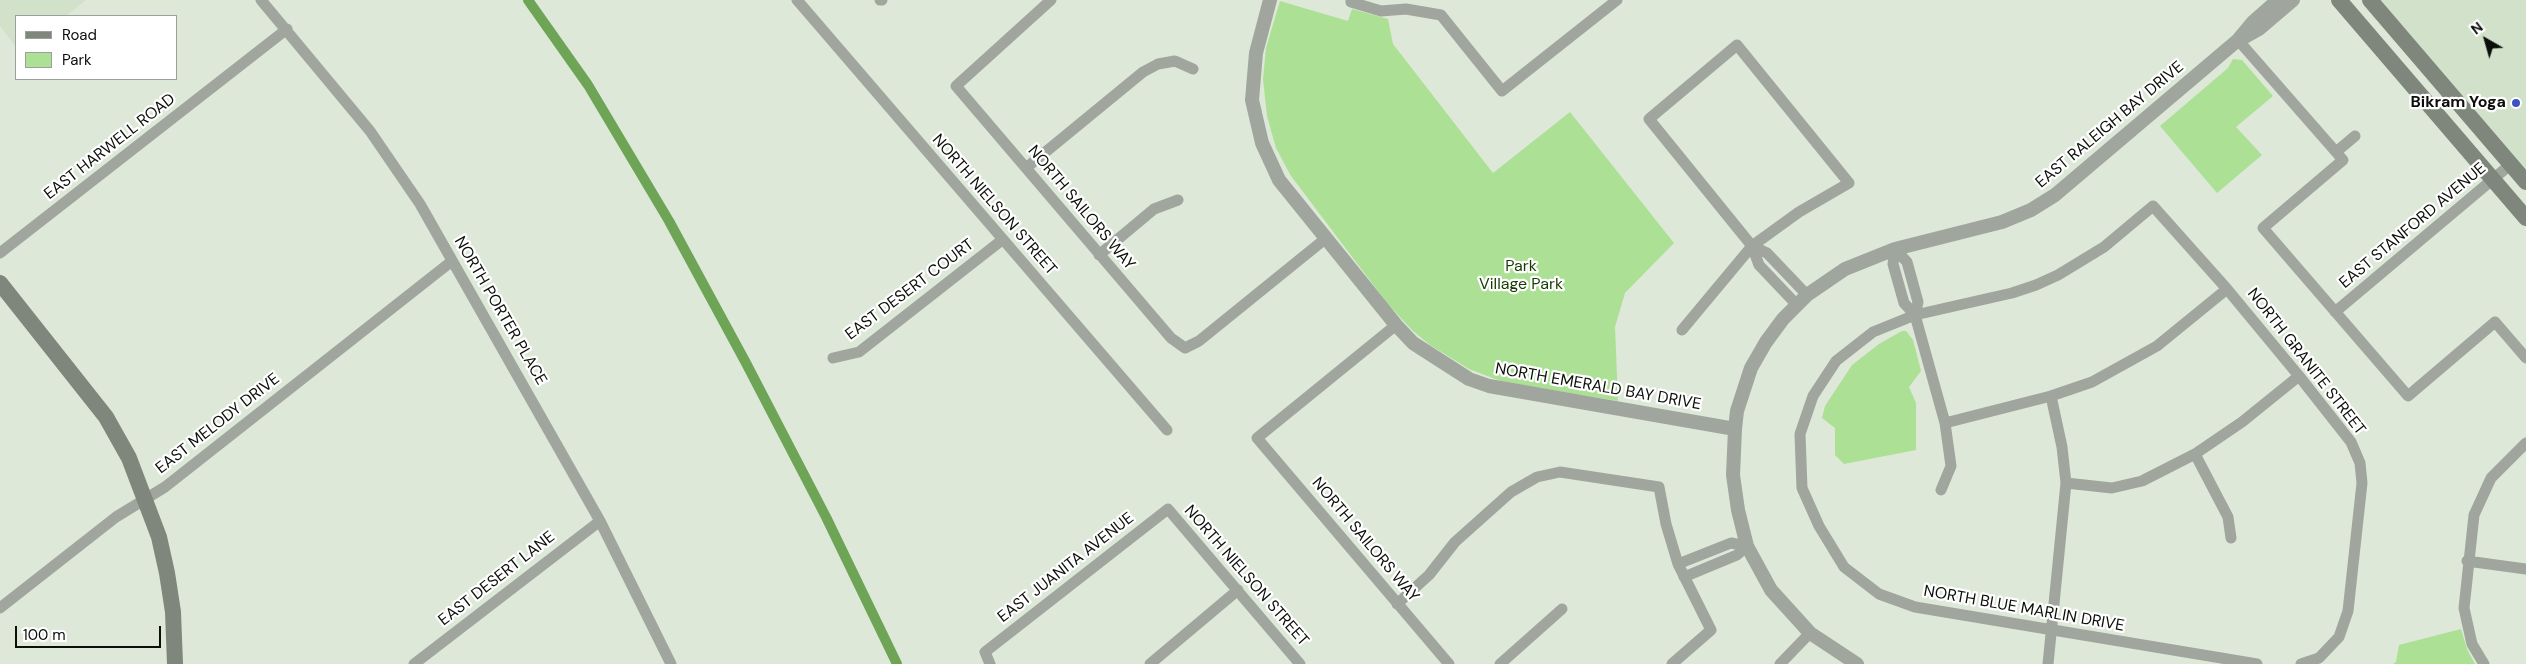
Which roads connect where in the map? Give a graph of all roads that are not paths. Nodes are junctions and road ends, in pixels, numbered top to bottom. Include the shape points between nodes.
1 (261, 0) edge
2 (797, 0) edge
3 (1051, 0) edge
4 (1270, 0) edge
5 (1617, 0) edge
6 (2278, 0) edge
7 (2293, 0) edge
8 (2339, 0) edge
9 (2370, 0) edge
10 (1351, 1) edge
11 (287, 29) junction
12 (2238, 40) junction
13 (1193, 69) dead end
14 (2355, 136) dead end
15 (2339, 156) junction
16 (2511, 164) junction
17 (1026, 168) junction
18 (2493, 179) junction
19 (2526, 182) edge
20 (1178, 200) dead end
21 (2153, 206) joint
22 (2526, 218) edge
23 (1324, 238) junction
24 (1002, 240) junction
25 (1752, 246) junction
26 (1895, 248) junction
27 (0, 253) edge
28 (1099, 255) junction
29 (452, 261) junction
30 (0, 283) edge
31 (2227, 289) junction
32 (1807, 295) junction
33 (1797, 305) junction
34 (2335, 312) junction
35 (1915, 315) junction
36 (1396, 325) junction
37 (1682, 330) dead end
38 (833, 358) dead end
39 (2526, 358) edge
40 (2299, 376) junction
41 (2051, 396) junction
42 (1945, 423) junction
43 (1735, 429) junction
44 (1166, 430) dead end
45 (2526, 443) edge
46 (2195, 454) junction
47 (2066, 483) junction
48 (1941, 490) dead end
49 (146, 500) junction
50 (1168, 509) joint
51 (600, 521) junction
52 (2231, 538) dead end
53 (1747, 546) junction
54 (2467, 561) junction
55 (1678, 564) junction
56 (2526, 569) edge
57 (1684, 577) junction
58 (1238, 590) junction
59 (1397, 604) junction
60 (0, 608) edge
61 (1562, 609) dead end
62 (2053, 631) junction
63 (1810, 633) junction
64 (175, 664) edge
65 (414, 664) edge
66 (671, 664) edge
67 (990, 664) edge
68 (1150, 664) edge
69 (1300, 664) edge
70 (1449, 664) edge
71 (1500, 664) edge
72 (1672, 664) edge
73 (1780, 664) edge
74 (1857, 664) edge
75 (2048, 664) edge
76 (2257, 664) edge
77 (2301, 664) edge
78 (2484, 664) edge

1 - 11 street, NORTH PORTER PLACE
2 - 24 street, NORTH NIELSON STREET
3 - 17 street, NORTH SAILORS WAY via 956,86
4 - 23 street, NORTH EMERALD BAY DRIVE via 1256,53 1252,100 1262,142 1279,180
5 - 10 street via 1502,91 1441,16 1406,9 1381,11
6 - 12 street, EAST RALEIGH BAY DRIVE via 2252,22
7 - 12 street, EAST RALEIGH BAY DRIVE via 2259,29
8 - 18 main road
9 - 16 main road
11 - 27 street, EAST HARWELL ROAD
11 - 29 street, NORTH PORTER PLACE via 370,131 420,204
12 - 15 street
12 - 26 street, EAST RALEIGH BAY DRIVE via 2081,175 2042,204 2002,222
13 - 17 street via 1175,61 1158,64 1143,72
14 - 15 street
15 - 34 street via 2263,228
16 - 18 street, EAST STANFORD AVENUE
16 - 19 main road
17 - 28 street, NORTH SAILORS WAY
18 - 22 main road
18 - 34 street, EAST STANFORD AVENUE
20 - 28 street via 1154,209
21 - 31 street, NORTH GRANITE STREET
21 - 35 street, NORTH BLUE MARLIN DRIVE via 2104,247 2036,285
23 - 28 street, NORTH SAILORS WAY via 1199,341 1185,348 1170,338
23 - 36 street, NORTH EMERALD BAY DRIVE
24 - 38 street, EAST DESERT COURT via 859,352
24 - 44 street, NORTH NIELSON STREET
25 - 25 street via 1649,119 1737,45 1849,184 1799,212
25 - 32 street via 1767,253
25 - 33 street via 1759,265
25 - 37 street
26 - 32 street, EAST RALEIGH BAY DRIVE via 1845,269
26 - 35 street via 1907,262 1918,302
29 - 49 street, EAST MELODY DRIVE
29 - 51 street, NORTH PORTER PLACE
30 - 49 main road via 106,417 129,458
31 - 40 street, NORTH GRANITE STREET
31 - 41 street via 2157,346 2092,382
32 - 33 street, EAST RALEIGH BAY DRIVE
33 - 43 street, EAST RALEIGH BAY DRIVE via 1766,342 1751,368 1737,411
34 - 39 street via 2408,396 2495,322
35 - 42 street
35 - 62 street, NORTH BLUE MARLIN DRIVE via 1873,332 1836,360 1814,396 1800,434 1802,488 1819,526 1844,567 1879,594 1916,607
36 - 43 street, NORTH EMERALD BAY DRIVE via 1434,358 1469,379 1489,386
36 - 59 street, NORTH SAILORS WAY via 1257,438
40 - 46 street via 2242,422
40 - 77 street, NORTH GRANITE STREET via 2351,442 2360,463 2362,483 2348,611 2339,638 2319,658
41 - 42 street
41 - 47 street
42 - 48 street via 1951,466
43 - 53 street, EAST RALEIGH BAY DRIVE via 1734,476
45 - 54 street via 2492,478 2478,503
46 - 47 street via 2142,481 2112,488
46 - 52 street via 2228,517
47 - 62 street
49 - 60 street, EAST MELODY DRIVE via 116,516
49 - 64 main road via 167,573 173,612
50 - 58 street, NORTH NIELSON STREET
50 - 67 street, EAST JUANITA AVENUE via 985,652
51 - 65 street, EAST DESERT LANE
51 - 66 street, NORTH PORTER PLACE
53 - 55 street via 1731,543
53 - 57 street via 1737,555
53 - 63 street, EAST RALEIGH BAY DRIVE via 1771,590
54 - 56 street
54 - 78 street via 2466,628
55 - 57 street
55 - 59 street via 1659,487 1560,472 1537,478 1511,492 1455,542 1429,575
57 - 72 street via 1711,630
58 - 68 street
58 - 69 street, NORTH NIELSON STREET
59 - 70 street, NORTH SAILORS WAY
61 - 71 street
62 - 75 street
62 - 76 street, NORTH BLUE MARLIN DRIVE
63 - 73 street
63 - 74 street, EAST RALEIGH BAY DRIVE

